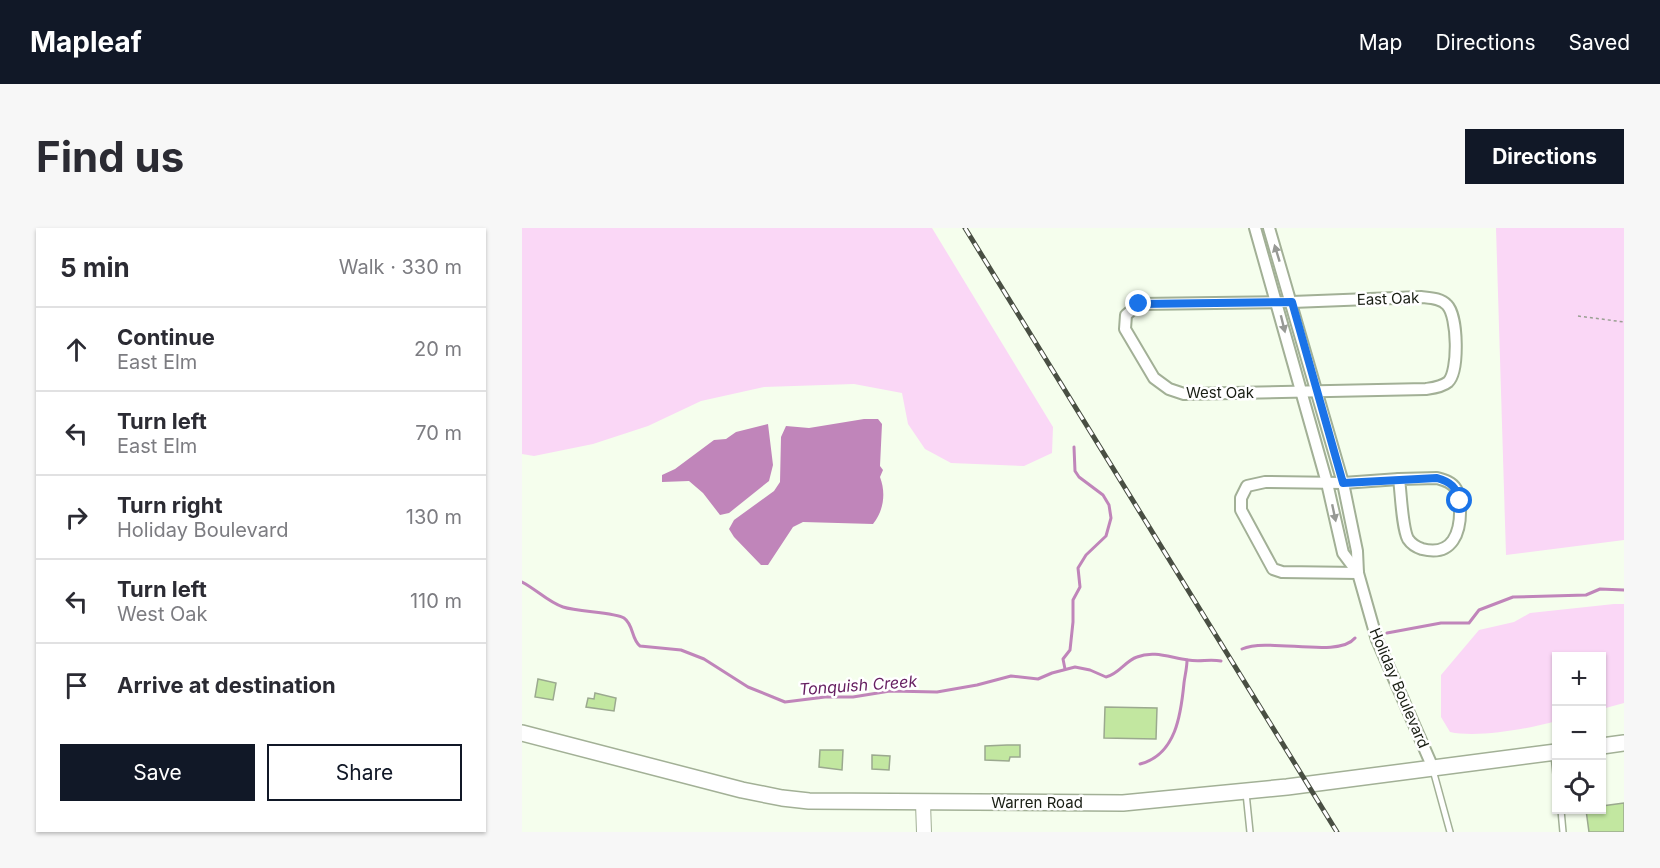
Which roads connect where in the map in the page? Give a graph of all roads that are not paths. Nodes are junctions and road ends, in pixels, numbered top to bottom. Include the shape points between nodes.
1 (1255, 228) edge
2 (1269, 228) edge
3 (1277, 302) junction
4 (1292, 302) junction
5 (1300, 393) junction
6 (1316, 393) junction
7 (1399, 479) junction
8 (1327, 483) junction
9 (1343, 483) junction
10 (1358, 573) junction
11 (522, 733) edge
12 (1624, 743) edge
13 (1606, 745) edge
14 (1552, 752) edge
15 (1433, 768) junction
16 (1246, 791) junction
17 (923, 803) junction
18 (1561, 814) edge
19 (924, 832) edge
20 (1250, 832) edge
21 (1450, 832) edge
22 (1563, 832) edge

1 - 3 street, Holiday Boulevard
4 -> 2 street, Holiday Boulevard
3 - 4 street, East Oak
3 -> 5 street, Holiday Boulevard
3 - 5 street, West Oak via 1139,304 1126,315 1125,329 1154,378 1169,389 1184,394
4 - 6 street, Holiday Boulevard
4 - 6 street, East Oak via 1421,297 1446,303 1452,310 1456,341 1454,373 1449,381 1426,389
5 - 6 street, East Oak
5 - 8 street, Holiday Boulevard
6 - 9 street, Holiday Boulevard
7 - 7 street via 1437,478 1456,489 1461,524 1452,544 1427,550 1414,546 1407,537
7 - 9 street
8 - 9 street
8 -> 10 street, Holiday Boulevard via 1343,553
8 - 10 street via 1265,482 1247,486 1241,510 1273,569
9 - 10 street, Holiday Boulevard
10 - 15 street, Holiday Boulevard via 1377,640
11 - 17 main road, Warren Road via 782,798
12 - 13 main road
14 - 15 main road, Warren Road
15 - 16 main road, Warren Road
15 - 21 lane
16 - 17 main road, Warren Road via 1123,803
16 - 20 lane
17 - 19 street
18 - 22 lane

